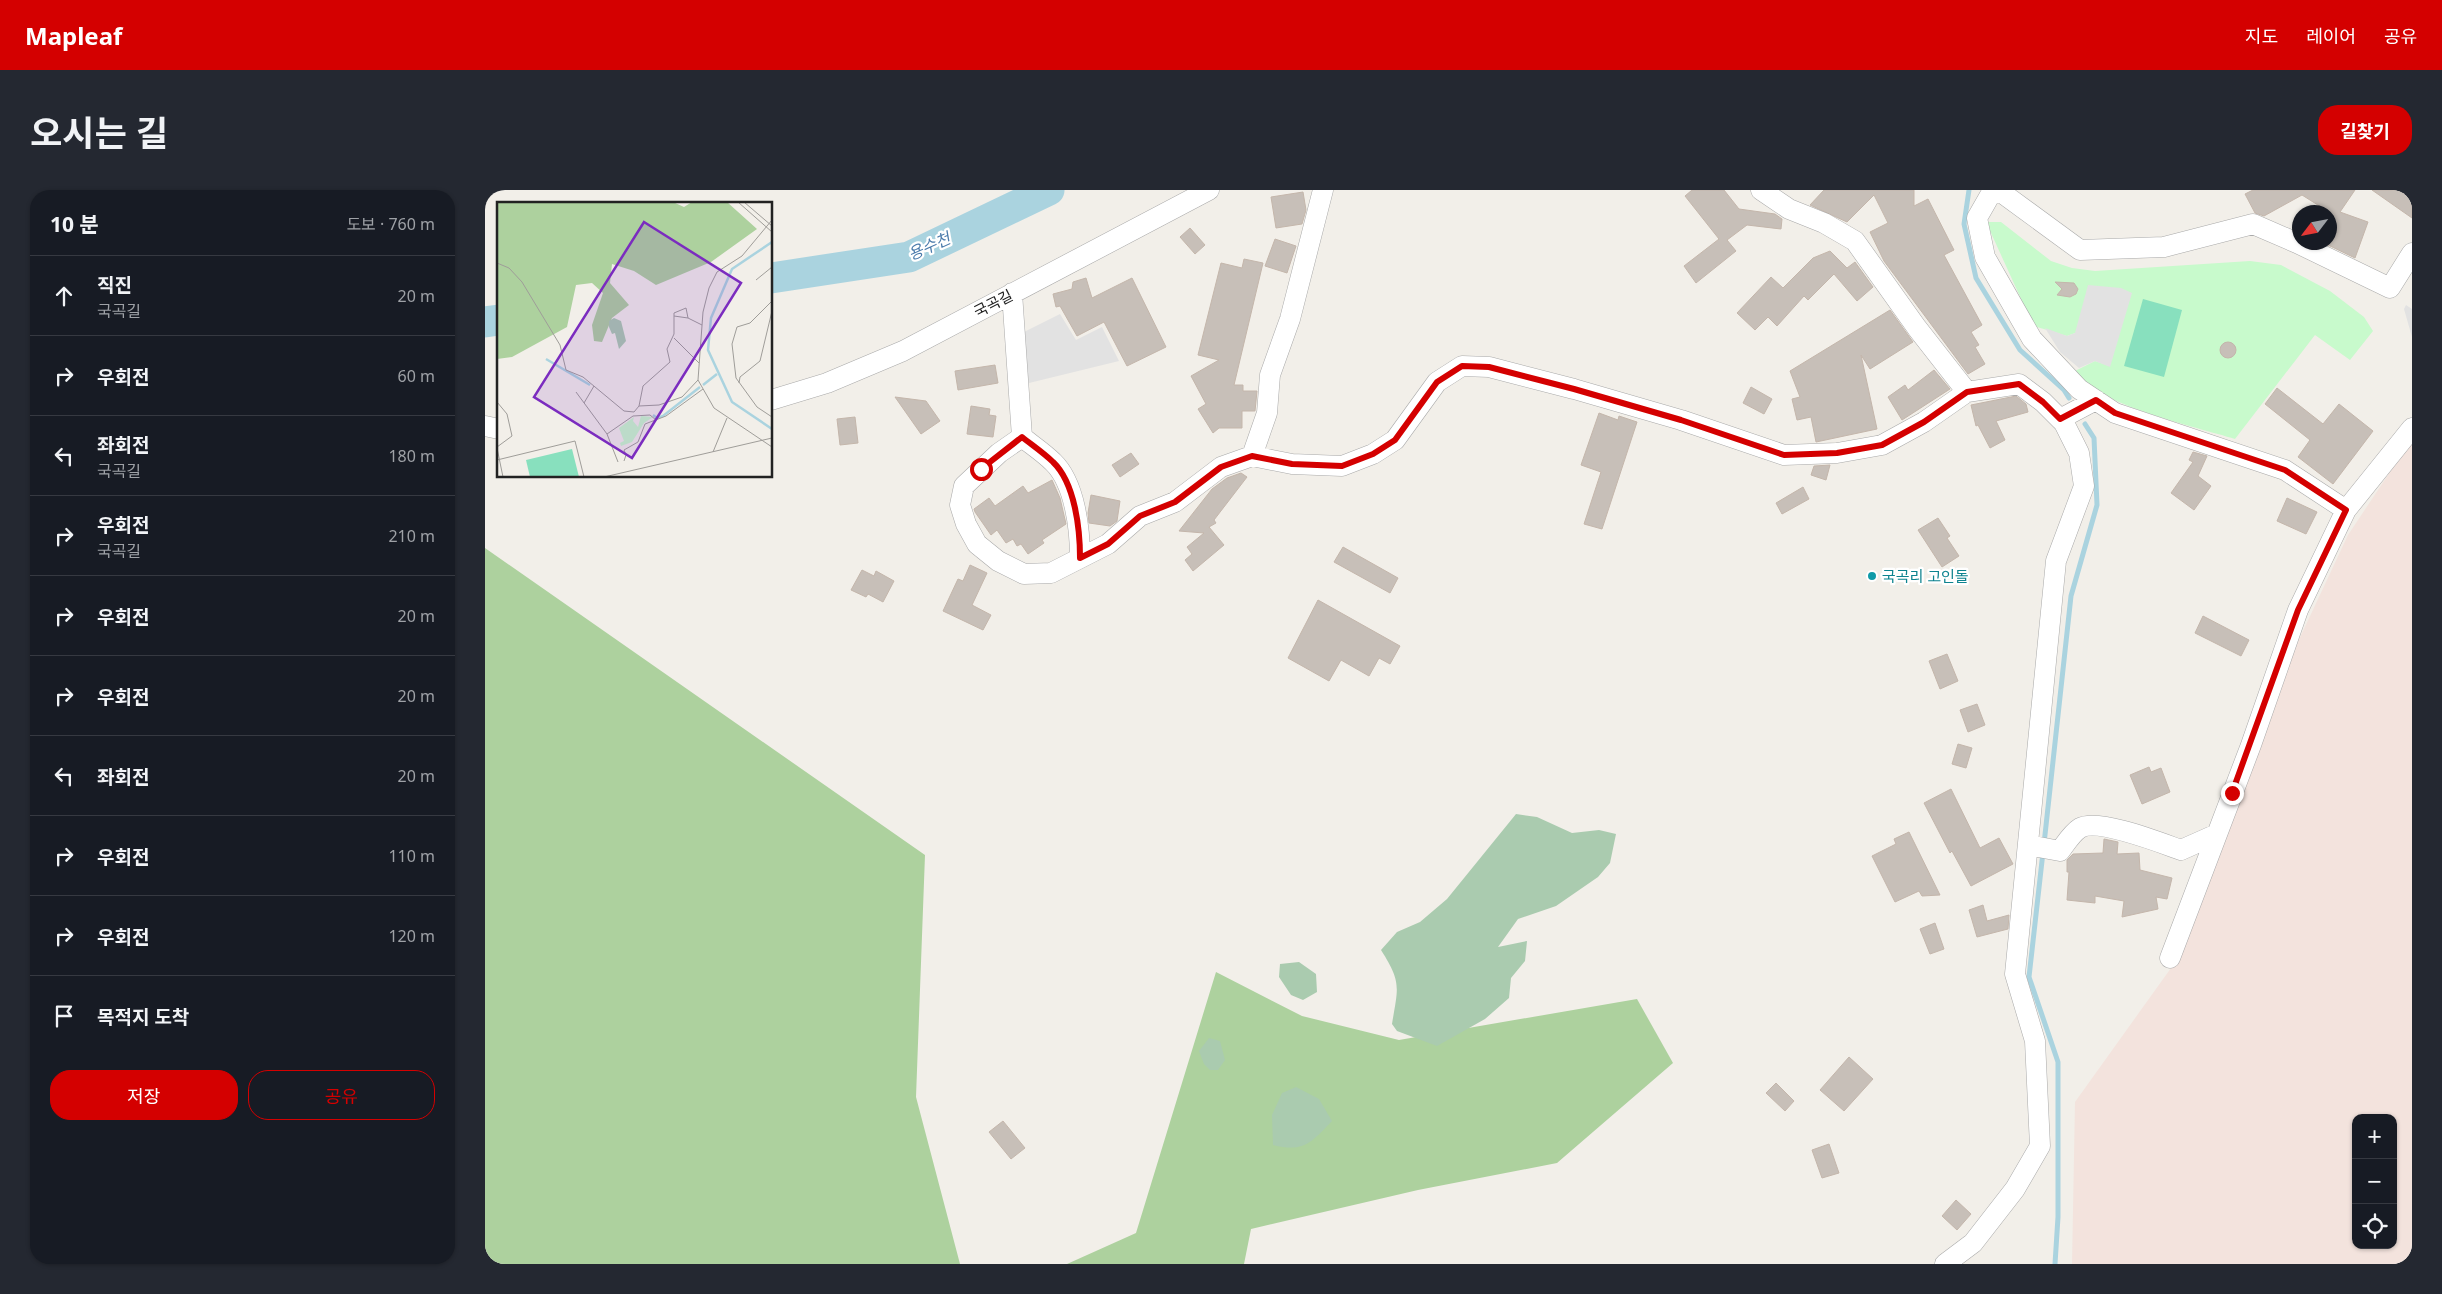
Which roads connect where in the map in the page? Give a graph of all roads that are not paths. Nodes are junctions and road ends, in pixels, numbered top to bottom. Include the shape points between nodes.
1 (1209, 190) edge
2 (1323, 190) edge
3 (1761, 190) edge
4 (1993, 190) edge
5 (1998, 190) edge
6 (2412, 253) edge
7 (1013, 293) junction
8 (1967, 392) junction
9 (773, 399) edge
10 (2096, 400) junction
11 (2060, 419) junction
12 (2412, 428) edge
13 (1022, 437) junction
14 (1252, 456) junction
15 (2346, 510) junction
16 (1080, 558) junction
17 (2217, 834) junction
18 (2030, 846) junction
19 (2170, 958) dead end
20 (1945, 1264) edge

1 - 7 street, 국곡길
2 - 14 street via 1290,319 1270,374 1267,413
3 - 8 street via 1789,209 1824,223 1855,241
4 - 10 street via 1977,218 1985,257 2032,339 2079,389
5 - 6 street via 2079,250 2164,247 2253,224 2390,288
7 - 9 street, 국곡길 via 903,351 827,382
7 - 13 street
8 - 11 street via 2019,384
8 - 14 street via 1924,422 1882,445 1837,453 1784,455 1681,420 1574,389 1489,367 1462,366 1437,382 1395,440 1373,454 1342,466 1292,464
10 - 11 street
10 - 15 street via 2115,413 2285,470
11 - 18 street via 2079,453 2084,486 2057,561
12 - 15 street
13 - 16 street via 1055,463 1071,493 1080,531
13 - 16 street via 999,453 964,486 960,505 965,524 977,544 998,561 1024,574 1051,574
14 - 16 street via 1221,467 1175,502 1140,516 1108,544
15 - 17 street via 2298,610
17 - 18 street via 2181,850 2118,828 2095,825 2082,827 2060,851
17 - 19 street
18 - 20 street via 2015,974 2035,1041 2040,1146 2015,1189 1973,1243

